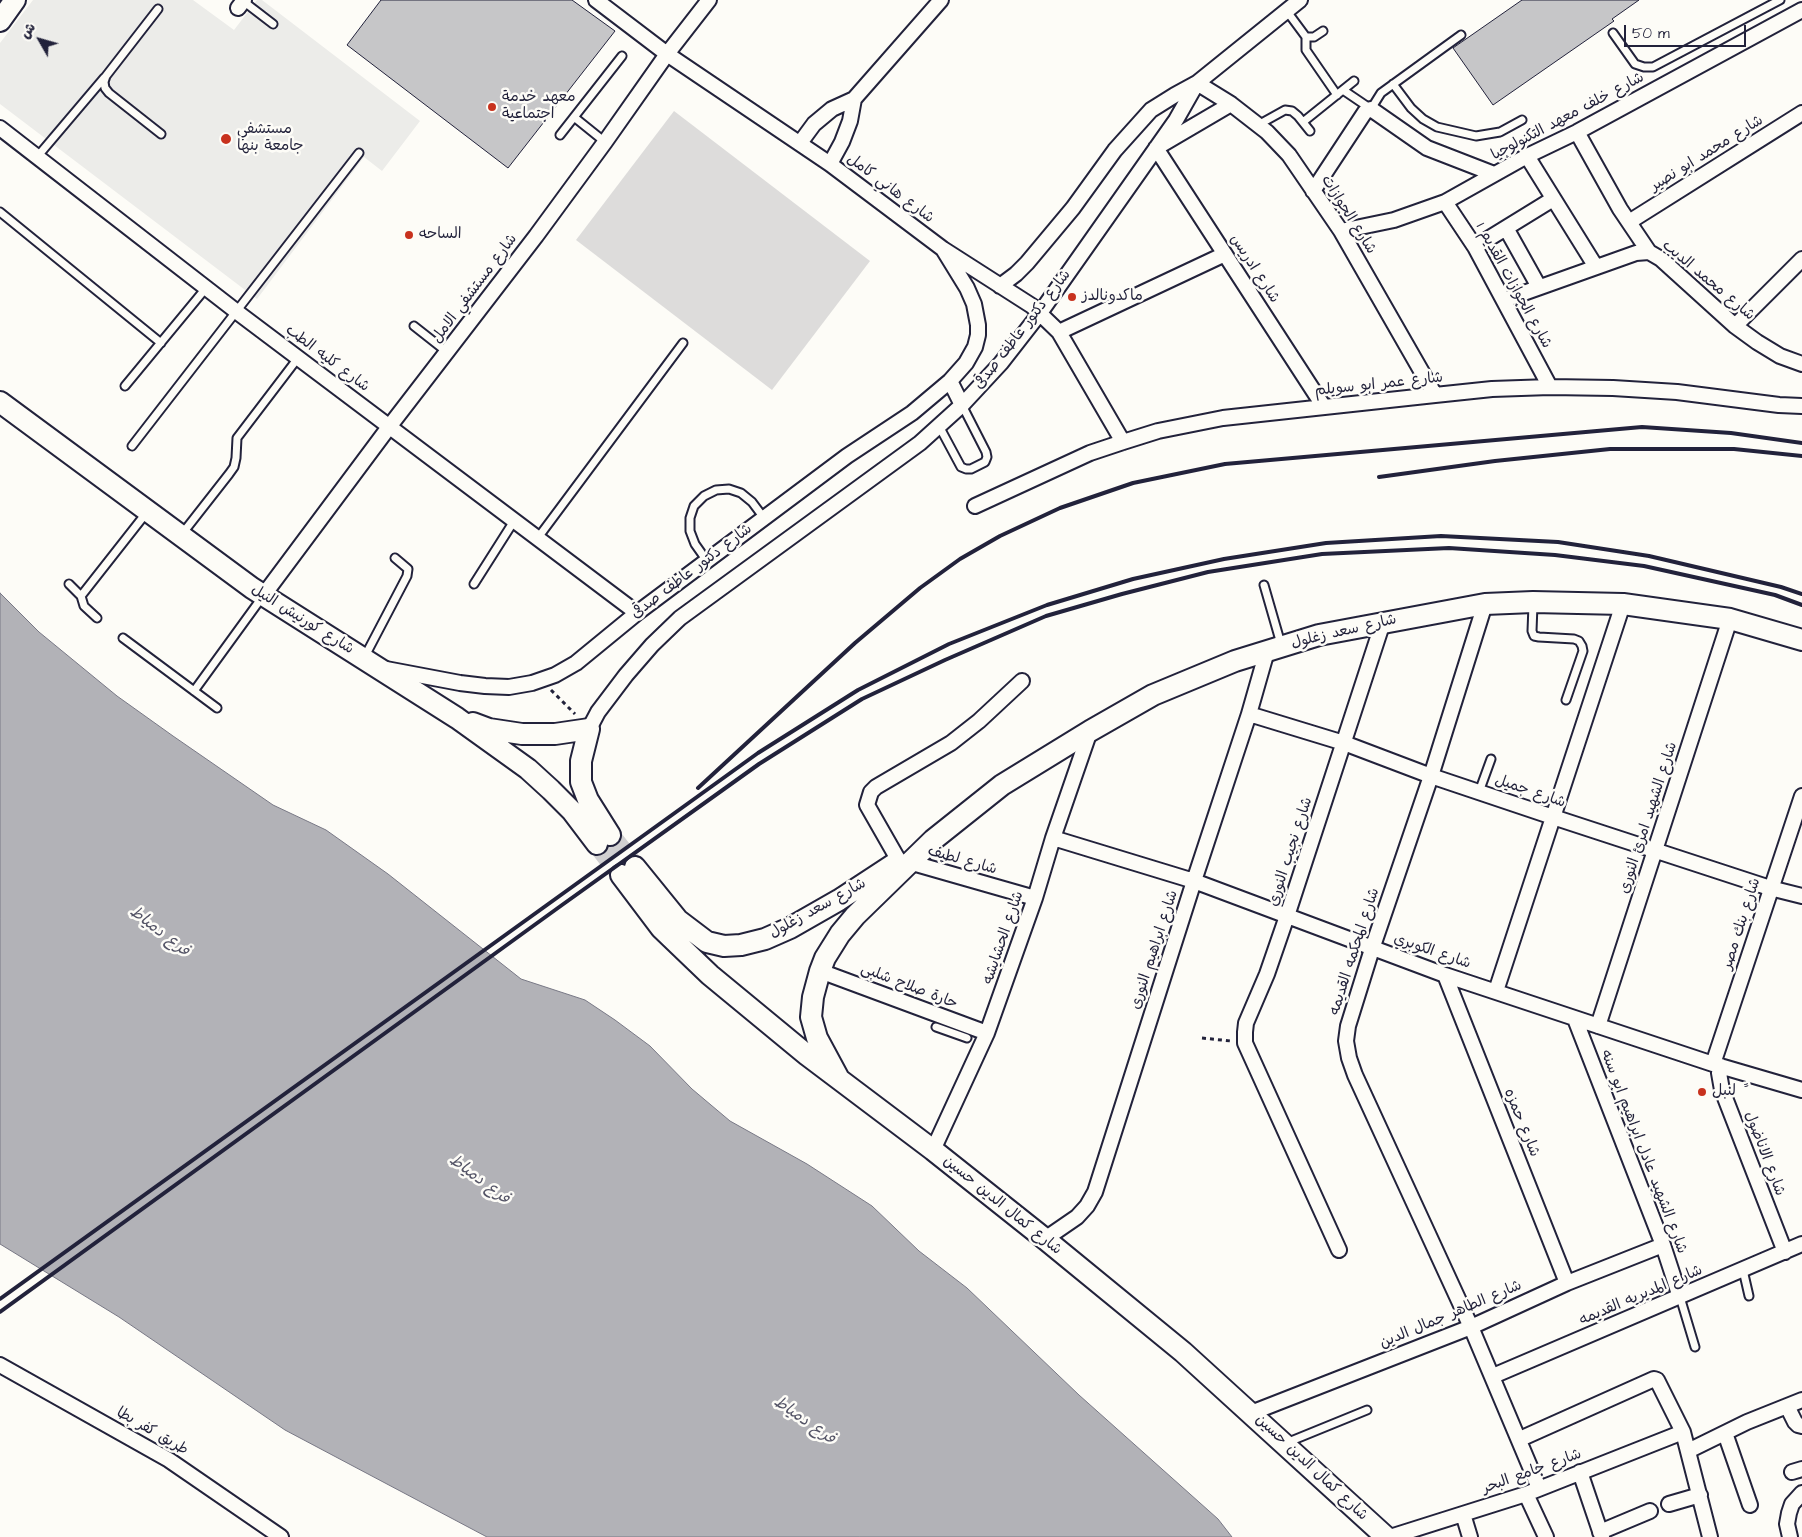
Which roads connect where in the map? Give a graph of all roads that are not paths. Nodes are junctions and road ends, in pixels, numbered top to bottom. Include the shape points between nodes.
1 (15, 0) edge
2 (596, 0) edge
3 (709, 0) edge
4 (1300, 0) edge
5 (1780, 0) edge
6 (938, 1) edge
7 (242, 3) edge
8 (158, 9) dead end
9 (1286, 10) junction
10 (1802, 10) edge
11 (0, 21) edge
12 (273, 24) dead end
13 (1323, 31) dead end
14 (1613, 33) dead end
15 (1461, 35) dead end
16 (1306, 37) junction
17 (667, 54) junction
18 (622, 56) dead end
19 (106, 76) junction
20 (1354, 81) dead end
21 (1197, 83) junction
22 (1393, 84) junction
23 (1340, 92) junction
24 (854, 99) junction
25 (1232, 104) junction
26 (1371, 109) junction
27 (1802, 113) edge
28 (574, 117) junction
29 (1522, 120) dead end
30 (1304, 122) junction
31 (1258, 125) junction
32 (0, 128) edge
33 (1310, 131) dead end
34 (1578, 132) junction
35 (161, 134) dead end
36 (560, 135) dead end
37 (605, 142) junction
38 (800, 143) junction
39 (1156, 148) junction
40 (359, 153) dead end
41 (1527, 156) junction
42 (38, 157) junction
43 (830, 164) junction
44 (1494, 174) junction
45 (1313, 191) junction
46 (1553, 199) junction
47 (1445, 202) junction
48 (0, 212) edge
49 (1629, 222) junction
50 (1506, 228) junction
51 (1341, 231) junction
52 (1475, 247) junction
53 (943, 249) junction
54 (1650, 252) junction
55 (1225, 254) junction
56 (1802, 259) edge
57 (1596, 267) junction
58 (1000, 286) junction
59 (1540, 287) junction
60 (206, 288) junction
61 (1504, 300) junction
62 (236, 312) junction
63 (1040, 313) junction
64 (414, 326) dead end
65 (1735, 326) junction
66 (1059, 332) junction
67 (161, 343) junction
68 (683, 343) dead end
69 (446, 352) junction
70 (298, 358) junction
71 (1802, 364) edge
72 (950, 381) junction
73 (0, 385) edge
74 (125, 386) dead end
75 (1550, 387) junction
76 (1435, 394) junction
77 (0, 402) edge
78 (962, 405) junction
79 (1802, 406) edge
80 (1324, 407) junction
81 (8, 413) edge
82 (939, 426) junction
83 (389, 427) junction
84 (1123, 442) junction
85 (132, 446) dead end
86 (975, 506) dead end
87 (147, 511) junction
88 (764, 518) junction
89 (514, 521) junction
90 (180, 536) junction
91 (538, 538) junction
92 (395, 558) dead end
93 (707, 561) junction
94 (69, 584) dead end
95 (474, 584) dead end
96 (1264, 585) dead end
97 (81, 596) junction
98 (263, 596) junction
99 (1533, 602) junction
100 (1485, 604) junction
101 (1623, 604) junction
102 (637, 613) junction
103 (98, 618) dead end
104 (1730, 619) junction
105 (1382, 622) junction
106 (123, 638) dead end
107 (1802, 640) edge
108 (1275, 649) junction
109 (371, 663) junction
110 (1022, 681) dead end
111 (194, 691) junction
112 (1566, 700) dead end
113 (217, 708) dead end
114 (1249, 714) junction
115 (457, 718) junction
116 (589, 729) junction
117 (1090, 731) junction
118 (1344, 743) junction
119 (1491, 759) dead end
120 (1431, 776) junction
121 (1479, 792) junction
122 (1802, 796) edge
123 (1553, 818) junction
124 (1053, 838) junction
125 (604, 839) joint
126 (1655, 851) junction
127 (904, 862) junction
128 (628, 871) joint
129 (1194, 882) junction
130 (1770, 888) junction
131 (1802, 896) edge
132 (1035, 898) junction
133 (1287, 916) junction
134 (1372, 949) junction
135 (820, 970) junction
136 (1445, 975) junction
137 (1496, 992) junction
138 (1575, 1019) junction
139 (1598, 1026) junction
140 (936, 1027) dead end
141 (957, 1028) junction
142 (987, 1033) junction
143 (967, 1038) dead end
144 (1717, 1065) junction
145 (838, 1077) junction
146 (1802, 1090) edge
147 (933, 1150) junction
148 (1045, 1239) junction
149 (1802, 1244) edge
150 (1663, 1245) junction
151 (1339, 1250) dead end
152 (1785, 1252) junction
153 (1743, 1270) junction
154 (1567, 1283) junction
155 (1749, 1296) dead end
156 (1680, 1297) junction
157 (1471, 1327) junction
158 (1695, 1347) dead end
159 (0, 1364) edge
160 (1492, 1376) junction
161 (1802, 1400) edge
162 (1787, 1406) junction
163 (1367, 1410) dead end
164 (1251, 1412) junction
165 (1802, 1426) edge
166 (1682, 1432) junction
167 (1725, 1433) junction
168 (1520, 1439) junction
169 (1284, 1444) junction
170 (1688, 1451) junction
171 (1580, 1472) junction
172 (1533, 1491) junction
173 (1802, 1493) edge
174 (1700, 1495) junction
175 (1669, 1504) dead end
176 (1750, 1505) dead end
177 (1650, 1511) dead end
178 (1463, 1514) junction
179 (1601, 1534) edge
180 (281, 1537) edge
181 (1386, 1537) edge
182 (1390, 1537) edge
183 (1470, 1537) edge
184 (1546, 1537) edge
185 (1710, 1537) edge
186 (1790, 1537) edge

1 - 11 main road
2 - 17 street, شارع هاني كامل
3 - 17 street, شارع مستشفي الامل
4 - 9 street
5 - 14 lane via 1653,67 1635,64
6 - 24 street
7 - 12 lane
8 - 19 lane
9 - 16 lane
9 - 21 street
10 - 34 street, شارع خلف معهد التكنولوجيا
13 - 16 lane via 1314,37
15 - 22 lane
16 - 23 lane via 1309,56
17 - 37 street, شارع مستشفي الامل
17 - 38 street, شارع هاني كامل
18 - 28 lane
19 - 35 lane via 105,88 109,93
19 - 42 lane
20 - 23 lane
21 - 25 street, شارع الجوازات
21 - 39 street, شارع دكتور عاطف صدقى
21 - 58 street via 1151,110 1027,262
22 - 26 lane via 1381,93
22 - 29 lane via 1423,119 1437,126 1476,136 1500,132
23 - 26 lane
23 - 30 lane
24 - 38 street via 832,109 814,124
24 - 43 street via 850,121
25 - 31 street, شارع الجوازات
25 - 39 street
26 - 44 street via 1427,148
26 - 45 street via 1365,112
27 - 49 street, شارع محمد ابو نصير
28 - 36 lane
28 - 37 lane
30 - 31 lane via 1292,111 1285,110
30 - 33 lane
31 - 45 street, شارع الجوازات via 1289,155
32 - 42 street, شارع كليه الطب
34 - 41 street, شارع خلف معهد التكنولوجيا
34 - 49 street
37 - 69 street, شارع مستشفي الامل
38 - 43 street, شارع هاني كامل
39 - 55 street, شارع ادريس
39 - 63 street, شارع دكتور عاطف صدقى
40 - 62 lane
41 - 44 street, شارع خلف معهد التكنولوجيا
41 - 46 street
42 - 60 street, شارع كليه الطب
43 - 53 street, شارع هاني كامل
44 - 47 street, شارع خلف معهد التكنولوجيا
45 - 51 street, شارع الجوازات
46 - 50 street
46 - 57 street
47 - 51 street, شارع خلف معهد التكنولوجيا via 1394,220
47 - 52 street, شارع الجوازات القديم 1
48 - 67 lane
49 - 54 street
50 - 52 street
50 - 59 street
51 - 76 street, شارع الجوازات
52 - 61 street, شارع الجوازات القديم 1
53 - 58 street, شارع هاني كامل
53 - 72 street, شارع دكتور عاطف صدقى via 967,288 978,325 975,347
54 - 57 street, شارع محمد الديب via 1636,253
54 - 65 street, شارع محمد الديب
55 - 66 street
55 - 80 street, شارع ادريس
56 - 65 street
57 - 59 street, شارع محمد الديب
58 - 63 street, شارع هاني كامل
59 - 61 street, شارع محمد الديب
60 - 62 street, شارع كليه الطب
60 - 67 lane
61 - 75 street, شارع الجوازات القديم 1
62 - 70 street, شارع كليه الطب
62 - 85 lane
63 - 66 street, شارع هاني كامل
63 - 78 street, شارع دكتور عاطف صدقى
64 - 69 lane
65 - 71 street, شارع محمد الديب via 1780,356
66 - 84 street, شارع هاني كامل
67 - 74 lane
68 - 91 lane
69 - 83 street, شارع مستشفي الامل
70 - 83 street, شارع كليه الطب
70 - 90 lane via 237,438 234,467
72 - 78 street
72 - 88 street, شارع دكتور عاطف صدقى
73 - 81 main road via 11,401
75 - 76 street, شارع عمر ابو سويلم
75 - 79 street, شارع عمر ابو سويلم via 1676,392
76 - 80 street, شارع عمر ابو سويلم
77 - 81 main road, شارع كورنيش النيل
78 - 82 street, شارع دكتور عاطف صدقى
78 - 82 lane via 986,452 985,462 971,469 961,467
80 - 84 street, شارع عمر ابو سويلم via 1191,423
81 - 87 main road, شارع كورنيش النيل
82 - 116 street, شارع دكتور عاطف صدقى via 680,618 626,675
83 - 89 street, شارع كليه الطب
83 - 98 street, شارع مستشفي الامل
84 - 86 street, شارع عمر ابو سويلم via 1090,453
87 - 90 main road, شارع كورنيش النيل
87 - 97 lane
88 - 93 street, شارع دكتور عاطف صدقى
88 - 93 lane via 741,493 729,489 716,490 704,496 694,506 690,531
89 - 91 street, شارع كليه الطب
89 - 95 lane
90 - 98 main road, شارع كورنيش النيل
91 - 102 street, شارع كليه الطب
92 - 109 lane via 408,569 408,576
93 - 102 street, شارع دكتور عاطف صدقى
94 - 97 lane
96 - 108 lane
97 - 103 lane via 84,606
98 - 109 main road, شارع كورنيش النيل
98 - 111 lane
99 - 100 main road, شارع سعد زغلول
99 - 101 main road, شارع سعد زغلول
99 - 112 lane via 1534,636 1574,638 1582,646
100 - 105 main road, شارع سعد زغلول
100 - 120 street, شارع المحكمه القديمه
101 - 104 main road, شارع سعد زغلول
101 - 123 street
102 - 109 street, شارع دكتور عاطف صدقى via 576,663 555,675 509,687 460,683
104 - 107 main road, شارع سعد زغلول
104 - 126 street, شارع الشهيد امرئ النورى
105 - 108 main road, شارع سعد زغلول via 1319,635
105 - 118 street, شارع نجيب النورى
106 - 111 lane
108 - 114 street, شارع ابراهيم النورى
108 - 117 main road, شارع سعد زغلول via 1235,661 1153,695
109 - 115 main road, شارع كورنيش النيل
110 - 127 street via 951,743 871,792 867,805
111 - 113 lane
114 - 118 street, شارع جميل
114 - 129 street, شارع ابراهيم النورى
115 - 116 main road via 489,729 522,734 556,734
115 - 125 main road, شارع كورنيش النيل via 528,769
116 - 125 main road, شارع دكتور عاطف صدقى via 581,761 581,782
117 - 124 street, شارع الحشايشه
117 - 127 main road, شارع سعد زغلول via 1002,785
118 - 120 street, شارع جميل
118 - 133 street, شارع نجيب النورى
119 - 121 lane
120 - 121 street, شارع جميل
120 - 134 street, شارع المحكمه القديمه
121 - 123 street, شارع جميل
122 - 130 street, شارع بنك مصر
123 - 126 street, شارع جميل
123 - 137 street
124 - 129 street, شارع الكوبري
124 - 132 street, شارع الحشايشه
126 - 130 street, شارع جميل
126 - 139 street, شارع الشهيد امرئ النورى
127 - 128 main road, شارع سعد زغلول via 790,928 765,939 724,946 707,942 678,920
127 - 132 street, شارع لطيف
127 - 135 main road, شارع سعد زغلول via 840,934
128 - 145 main road, شارع كمال الدين حسين via 661,928 683,950
129 - 133 street, شارع الكوبري
129 - 148 street, شارع ابراهيم النورى via 1095,1192 1077,1217
130 - 131 street, شارع جميل
130 - 144 street, شارع بنك مصر
132 - 142 street, شارع الحشايشه
133 - 134 street, شارع الكوبري
133 - 151 street, شارع نجيب النورى via 1246,1023 1245,1042
134 - 136 street, شارع الكوبري
134 - 157 street, شارع المحكمه القديمه via 1348,1026 1349,1058
135 - 141 street, حارة صلاح شلبى
135 - 145 main road, شارع سعد زغلول via 811,1017 817,1038
136 - 137 street, شارع الكوبري
136 - 154 street, شارع حمزه
137 - 138 street, شارع الكوبري
138 - 139 street, شارع الكوبري
138 - 150 street, شارع الشهيد عادل ابراهيم ابو سنه
139 - 144 street, شارع الكوبري
140 - 141 lane
141 - 142 street, حارة صلاح شلبى
141 - 143 lane
142 - 147 street, شارع الحشايشه
144 - 146 street, شارع الكوبري
144 - 152 street, شارع الاناضول via 1722,1090
145 - 147 main road, شارع كمال الدين حسين
147 - 148 main road, شارع كمال الدين حسين
148 - 164 main road, شارع كمال الدين حسين
149 - 152 street, شارع المديريه القديمه
150 - 154 street, شارع الطاهر جمال الدين
150 - 156 street, شارع الشهيد عادل ابراهيم ابو سنه
152 - 153 street, شارع المديريه القديمه
153 - 155 lane
153 - 156 street, شارع المديريه القديمه
154 - 157 street, شارع الطاهر جمال الدين
156 - 158 lane
156 - 160 street, شارع المديريه القديمه
157 - 160 street, شارع المحكمه القديمه
157 - 164 street, شارع الطاهر جمال الدين
159 - 180 street, طريق كفر بطا via 169,1460
160 - 168 street, شارع المحكمه القديمه
161 - 162 street
162 - 165 street via 1795,1422
162 - 167 street
163 - 169 lane
164 - 169 main road, شارع كمال الدين حسين
166 - 168 street via 1659,1382 1654,1379
166 - 170 street
166 - 171 street, شارع جامع البحر
167 - 170 street
167 - 176 street
168 - 172 street, شارع المحكمه القديمه
169 - 181 main road, شارع كمال الدين حسين
170 - 174 street
171 - 172 street, شارع جامع البحر
171 - 179 street
172 - 178 street, شارع جامع البحر
172 - 184 street, شارع المحكمه القديمه
173 - 186 street via 1788,1513
174 - 175 street
174 - 185 street
177 - 179 street
178 - 182 street, شارع جامع البحر
178 - 183 street

